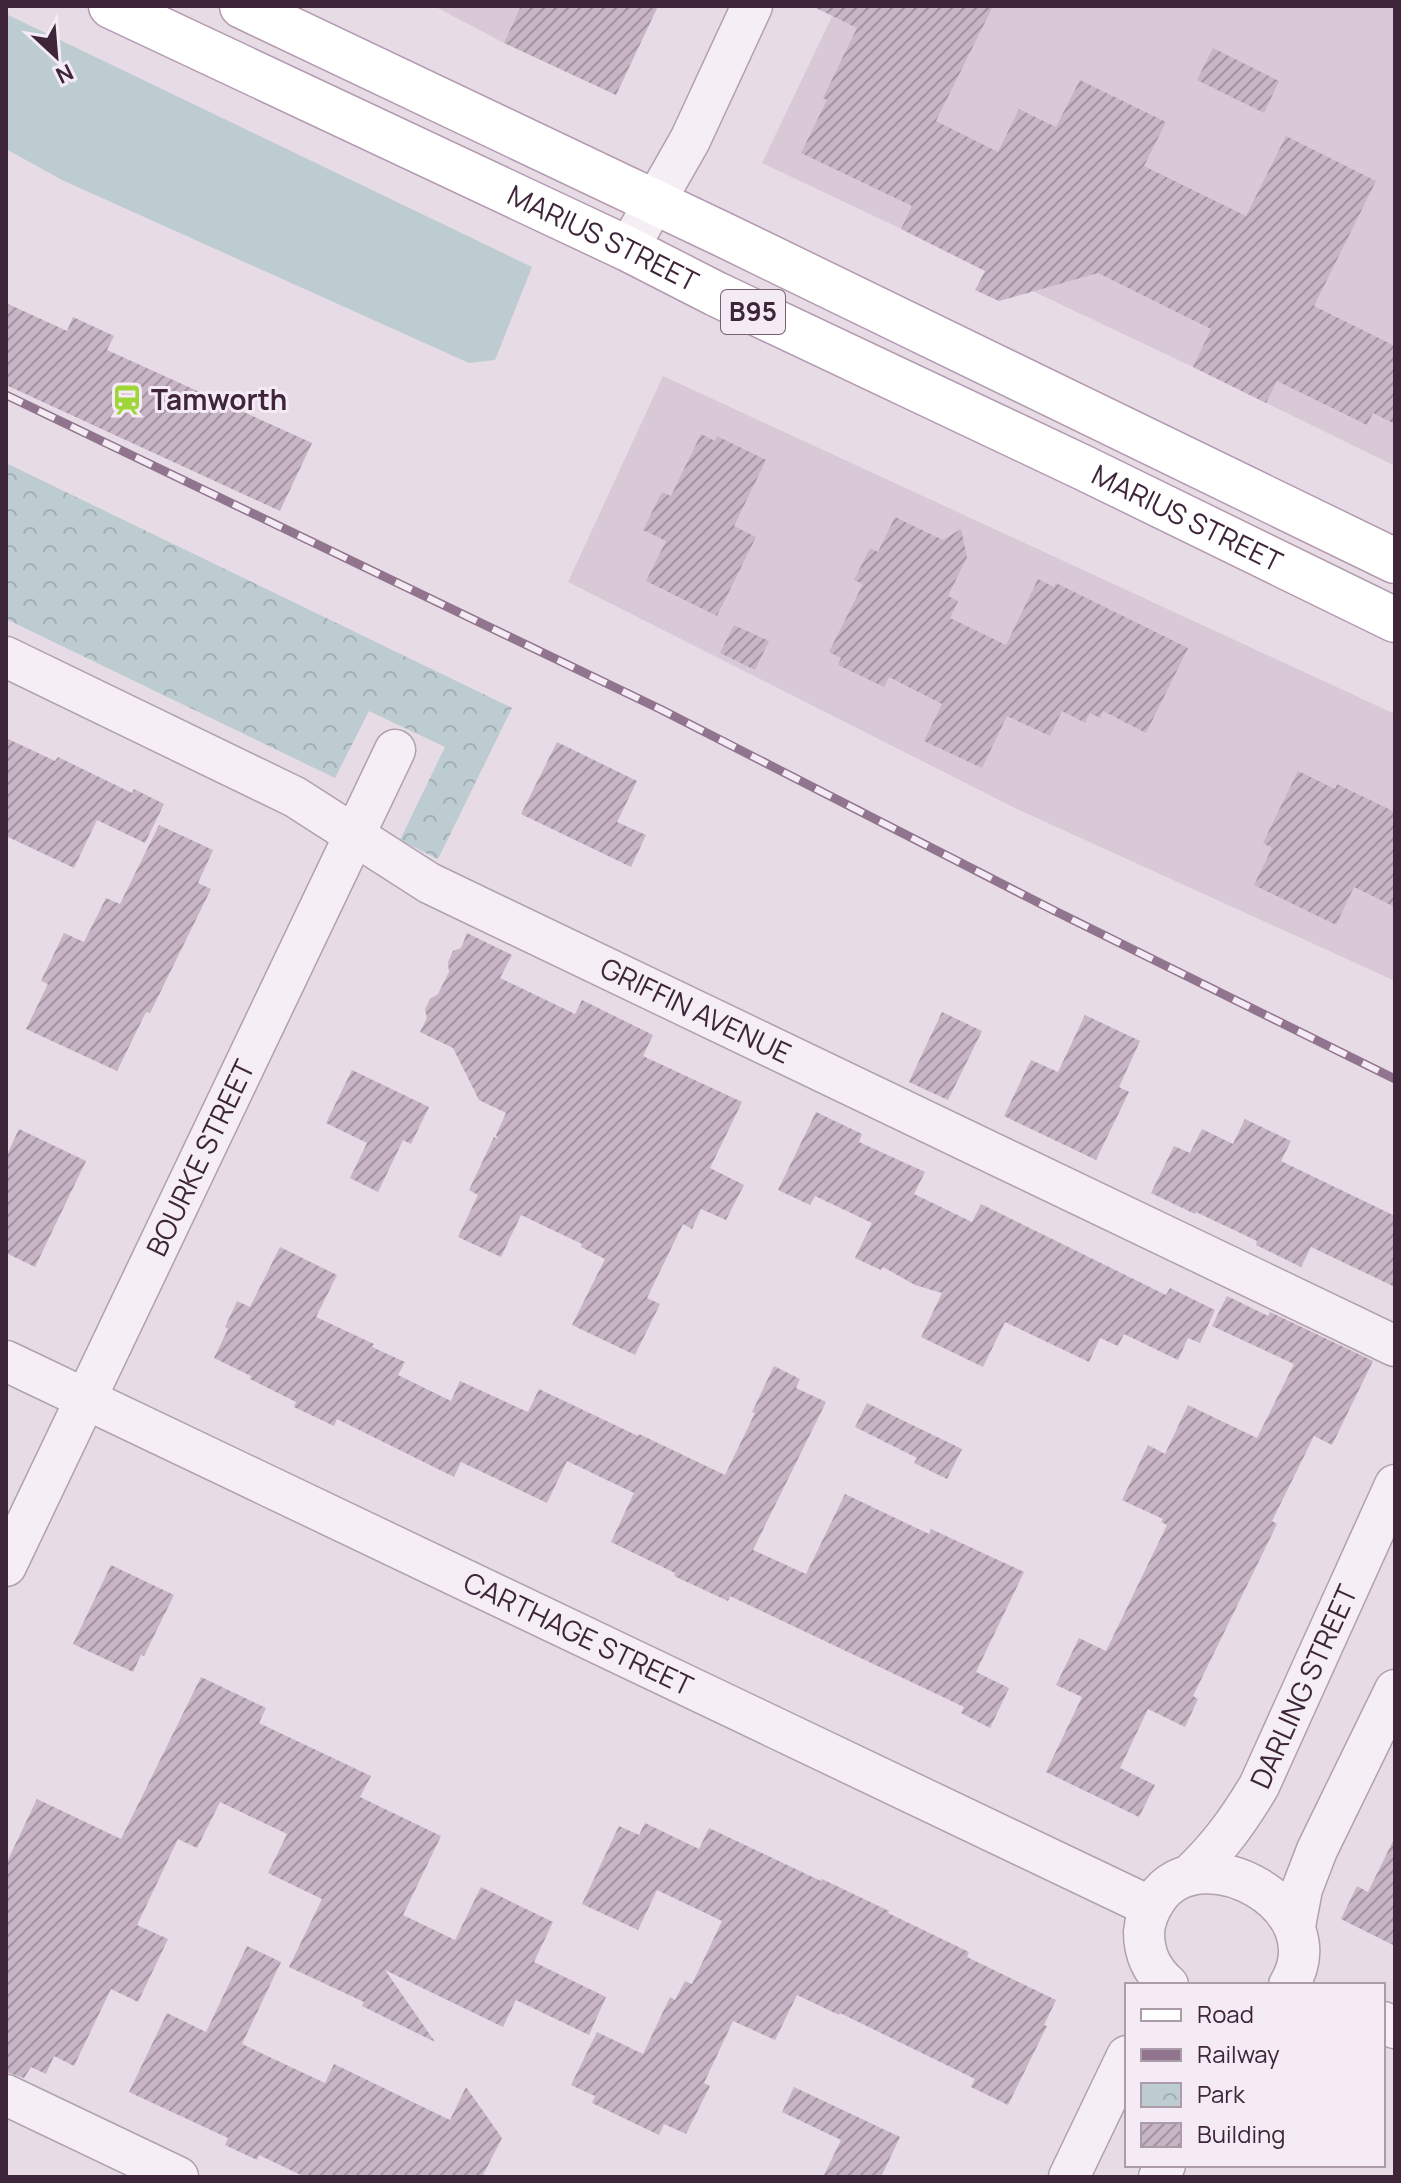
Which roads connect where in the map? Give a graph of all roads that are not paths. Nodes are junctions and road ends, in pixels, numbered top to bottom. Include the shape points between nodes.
1 (111, 6) edge
2 (242, 6) edge
3 (752, 6) edge
4 (655, 202) junction
5 (628, 249) junction
6 (1395, 561) edge
7 (1395, 620) edge
8 (6, 657) edge
9 (395, 750) dead end
10 (355, 836) junction
11 (1395, 1346) edge
12 (6, 1361) edge
13 (84, 1398) junction
14 (1395, 1485) edge
15 (6, 1566) edge
16 (1395, 1690) edge
17 (1190, 1875) junction
18 (1151, 1907) junction
19 (1295, 1926) junction
20 (1155, 1979) edge
21 (1295, 1983) edge
22 (1125, 2060) edge
23 (6, 2095) edge
24 (178, 2177) edge
25 (1069, 2177) edge

1 - 5 main road, MARIUS STREET / B95
2 - 4 main road, MARIUS STREET / B95
3 - 4 street
4 - 5 street
4 - 6 main road, MARIUS STREET / B95
5 - 7 main road, MARIUS STREET / B95
8 - 10 street, GRIFFIN AVENUE via 295,797
9 - 10 street, BOURKE STREET
10 - 11 street, GRIFFIN AVENUE via 429,883
10 - 13 street, BOURKE STREET
12 - 13 street, CARTHAGE STREET
13 - 15 street, BOURKE STREET
13 - 18 street, CARTHAGE STREET
14 - 17 street, DARLING STREET via 1259,1786 1236,1825
16 - 19 street via 1317,1850
17 - 18 street, DARLING STREET via 1161,1892
17 - 19 street via 1212,1873 1251,1884 1284,1909
18 - 20 street via 1144,1944
19 - 21 street
22 - 25 street
23 - 24 street

